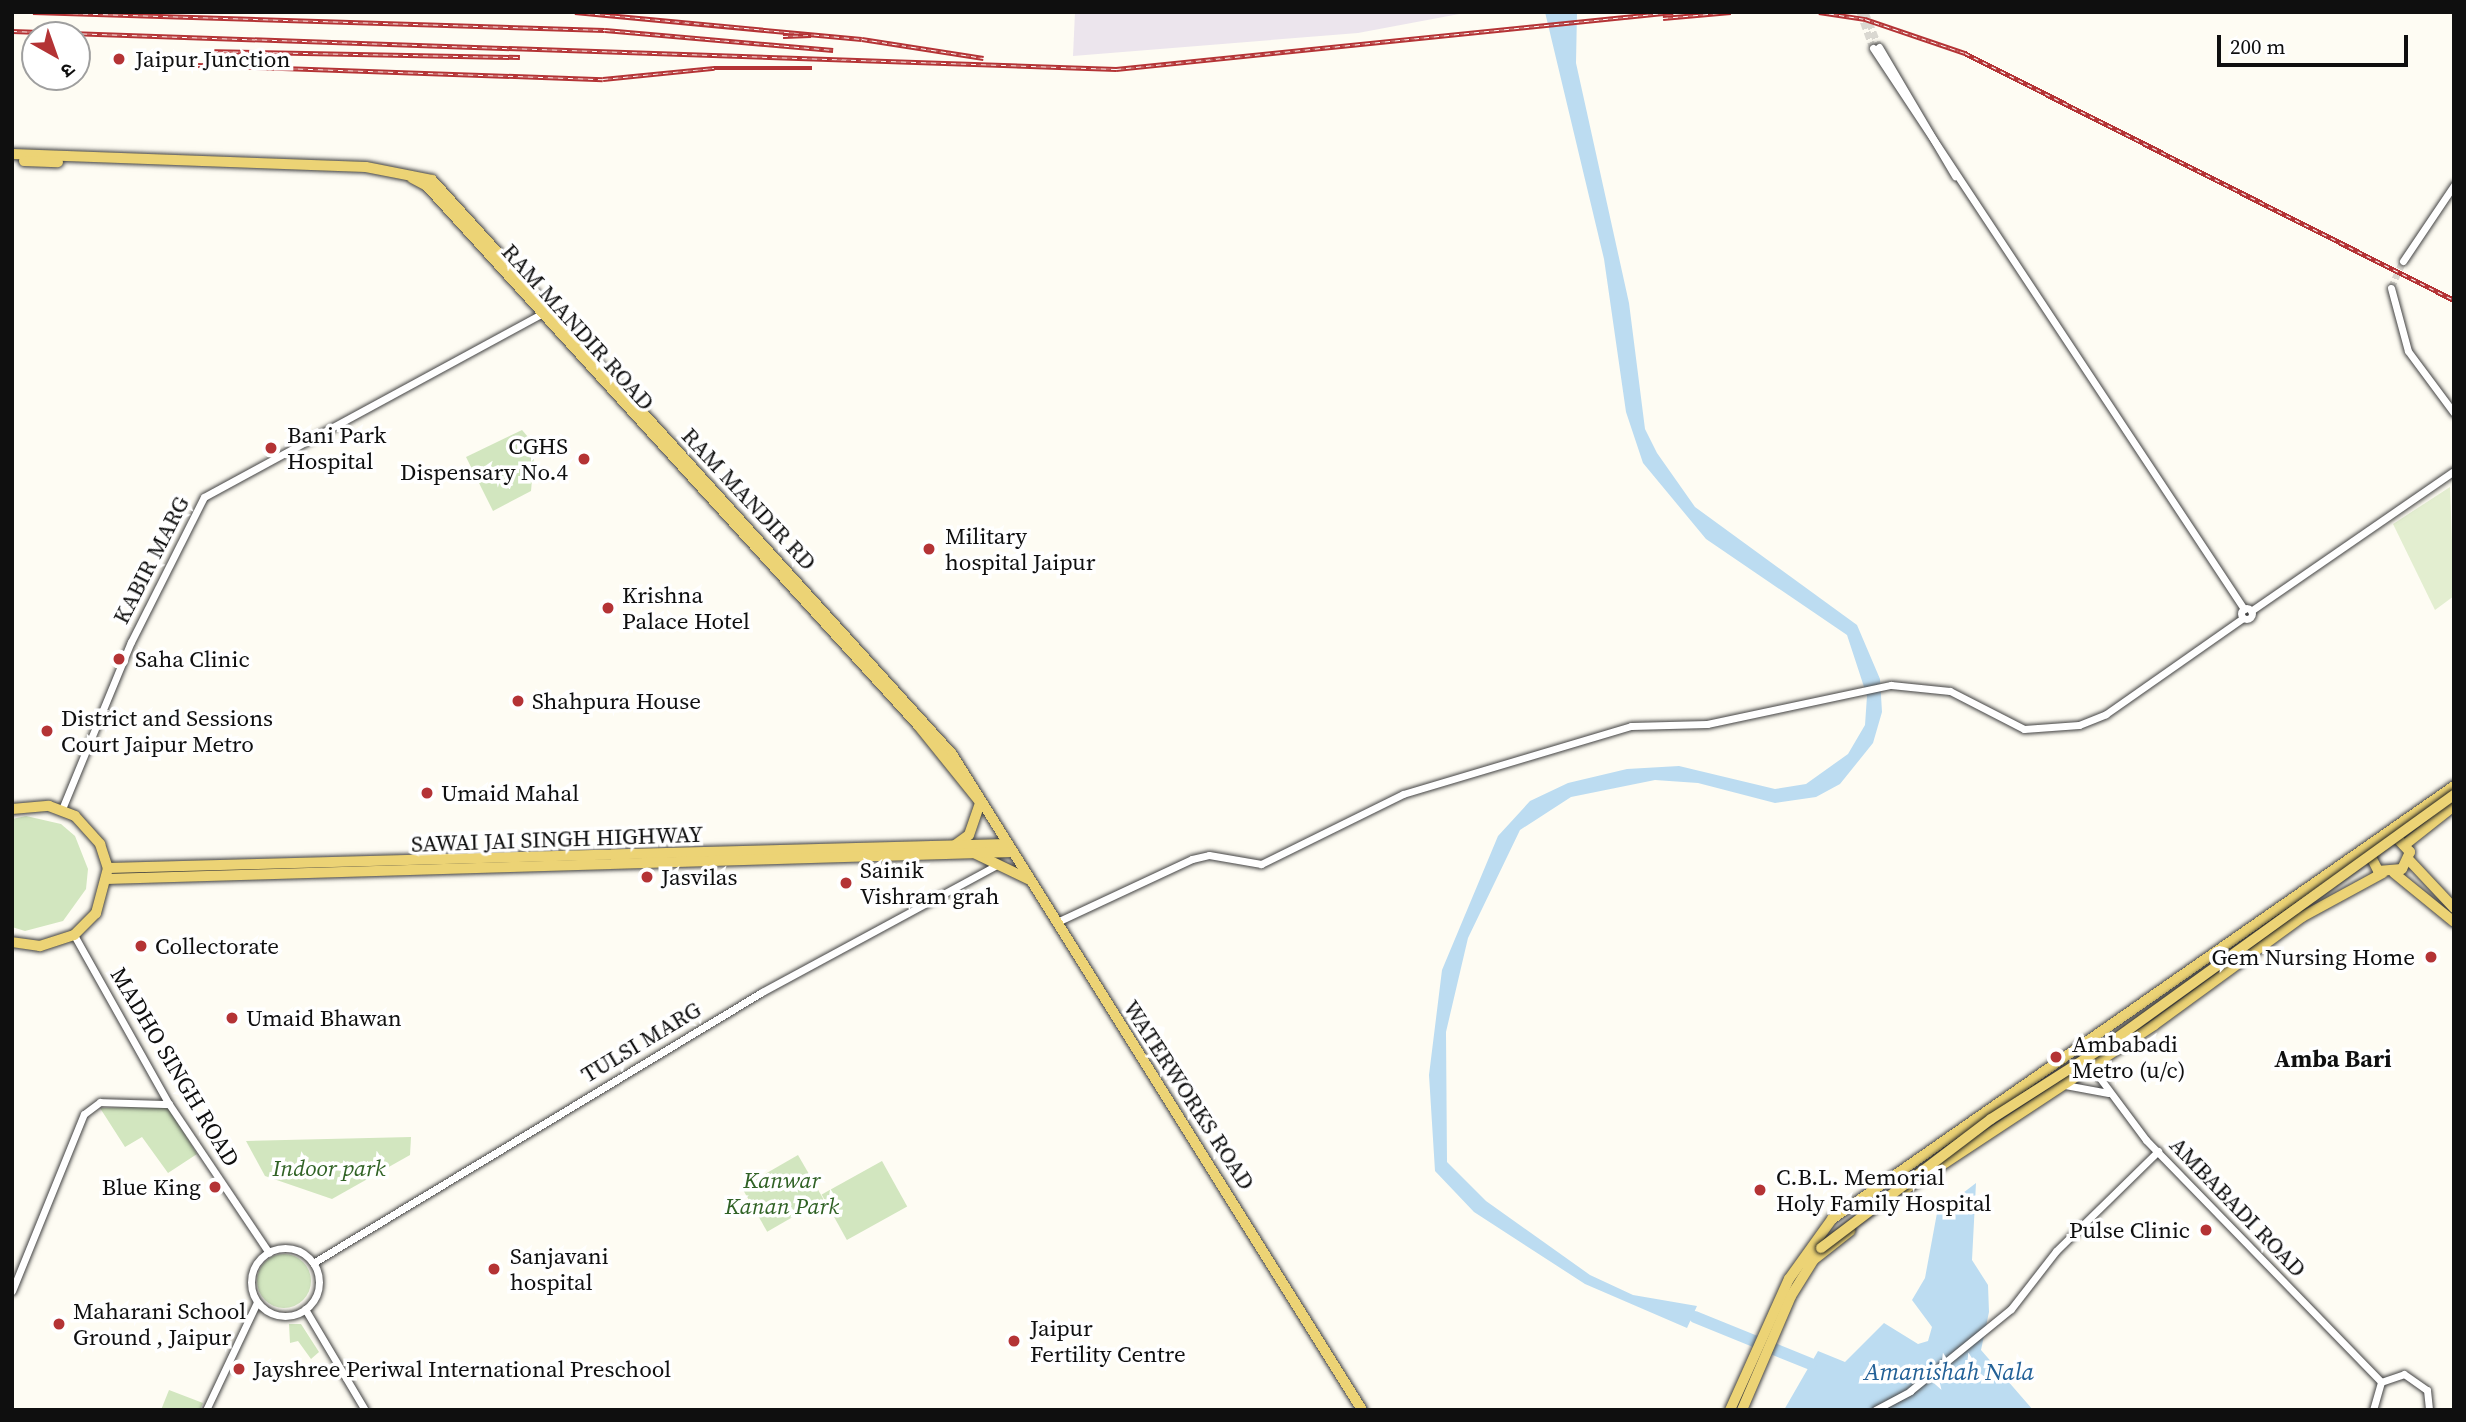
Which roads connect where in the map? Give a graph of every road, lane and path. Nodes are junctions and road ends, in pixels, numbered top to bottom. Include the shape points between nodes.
1 (1876, 48) tunnel mouth
2 (12, 154) edge
3 (12, 160) edge
4 (2454, 186) edge
5 (2403, 261) tunnel mouth
6 (501, 263) junction
7 (2391, 288) tunnel mouth
8 (545, 312) junction
9 (2454, 413) edge
10 (2454, 471) edge
11 (2248, 610) junction
12 (2454, 786) edge
13 (2454, 795) edge
14 (980, 803) junction
15 (2454, 806) edge
16 (12, 809) edge
17 (62, 809) junction
18 (2389, 834) junction
19 (2407, 843) junction
20 (2370, 845) junction
21 (954, 846) junction
22 (1010, 848) junction
23 (975, 853) junction
24 (2409, 860) junction
25 (587, 862) junction
26 (995, 866) junction
27 (2388, 873) junction
28 (107, 874) junction
29 (1030, 880) junction
30 (2454, 908) edge
31 (1057, 922) junction
32 (2454, 922) edge
33 (74, 935) junction
34 (12, 942) edge
35 (2079, 1049) junction
36 (2089, 1065) junction
37 (2040, 1074) junction
38 (2053, 1088) junction
39 (2108, 1094) junction
40 (169, 1104) junction
41 (2158, 1152) junction
42 (269, 1253) junction
43 (313, 1263) junction
44 (1807, 1265) junction
45 (12, 1291) edge
46 (257, 1302) junction
47 (305, 1309) junction
48 (1769, 1331) junction
49 (2381, 1382) junction
50 (206, 1410) edge
51 (365, 1410) edge
52 (1362, 1410) edge
53 (1730, 1410) edge
54 (1742, 1410) edge
55 (1875, 1410) edge
56 (2373, 1410) edge
57 (2429, 1410) edge

1 - 11 street via 1955,177
2 - 6 main road, RAM MANDIR RD via 400,170 432,180
3 - 6 main road, RAM MANDIR ROAD via 412,178 427,186
4 - 5 street
6 - 8 main road, RAM MANDIR RD
7 - 9 street via 2408,351
8 - 14 main road, RAM MANDIR RD via 952,754
8 - 17 street, KABIR MARG via 204,497 127,652
10 - 11 street
11 - 31 street via 2106,714 2079,725 2024,729 1950,691 1921,686 1805,699 1707,724 1631,726 1403,794 1261,864 1192,859
12 - 18 main road
13 - 44 main road, bridge via 2110,1044 1991,1119 1821,1248
14 - 21 main road via 969,835
14 - 22 main road, WATERWORKS ROAD
15 - 19 main road
16 - 17 main road
17 - 28 main road via 89,829
18 - 19 main road
18 - 20 main road
19 - 24 main road
20 - 27 main road via 2369,863
20 - 35 main road
21 - 22 main road, SAWAI JAI SINGH HIGHWAY
21 - 25 main road, SAWAI JAI SINGH HIGHWAY
22 - 23 main road
22 - 29 main road, WATERWORKS ROAD
23 - 25 main road
23 - 26 main road
24 - 27 main road
24 - 30 main road
25 - 28 main road, SAWAI JAI SINGH HIGHWAY
26 - 29 main road
26 - 43 street, TULSI MARG via 762,992
27 - 32 main road via 2406,880
27 - 36 main road via 2302,917
28 - 33 main road via 96,913
29 - 31 main road, WATERWORKS ROAD
31 - 52 main road, WATERWORKS ROAD
33 - 34 main road via 40,946
33 - 40 street, MADHO SINGH ROAD
35 - 36 street, AMBABADI ROAD
35 - 37 main road
36 - 38 main road
36 - 39 street, AMBABADI ROAD
37 - 38 main road
37 - 48 main road via 1832,1219 1805,1250
38 - 39 street via 2090,1085
38 - 44 main road
39 - 41 street, AMBABADI ROAD
40 - 42 street, MADHO SINGH ROAD
40 - 45 street via 100,1102 84,1114
41 - 49 street, AMBABADI ROAD
41 - 55 street via 2056,1251 2011,1309 1910,1391
42 - 43 street via 291,1249
42 - 46 street via 252,1272
43 - 47 street via 317,1292
44 - 48 main road
46 - 47 street via 274,1314
46 - 50 street
47 - 51 street
48 - 53 main road
48 - 54 main road
49 - 56 street
49 - 57 street via 2413,1377 2427,1391

